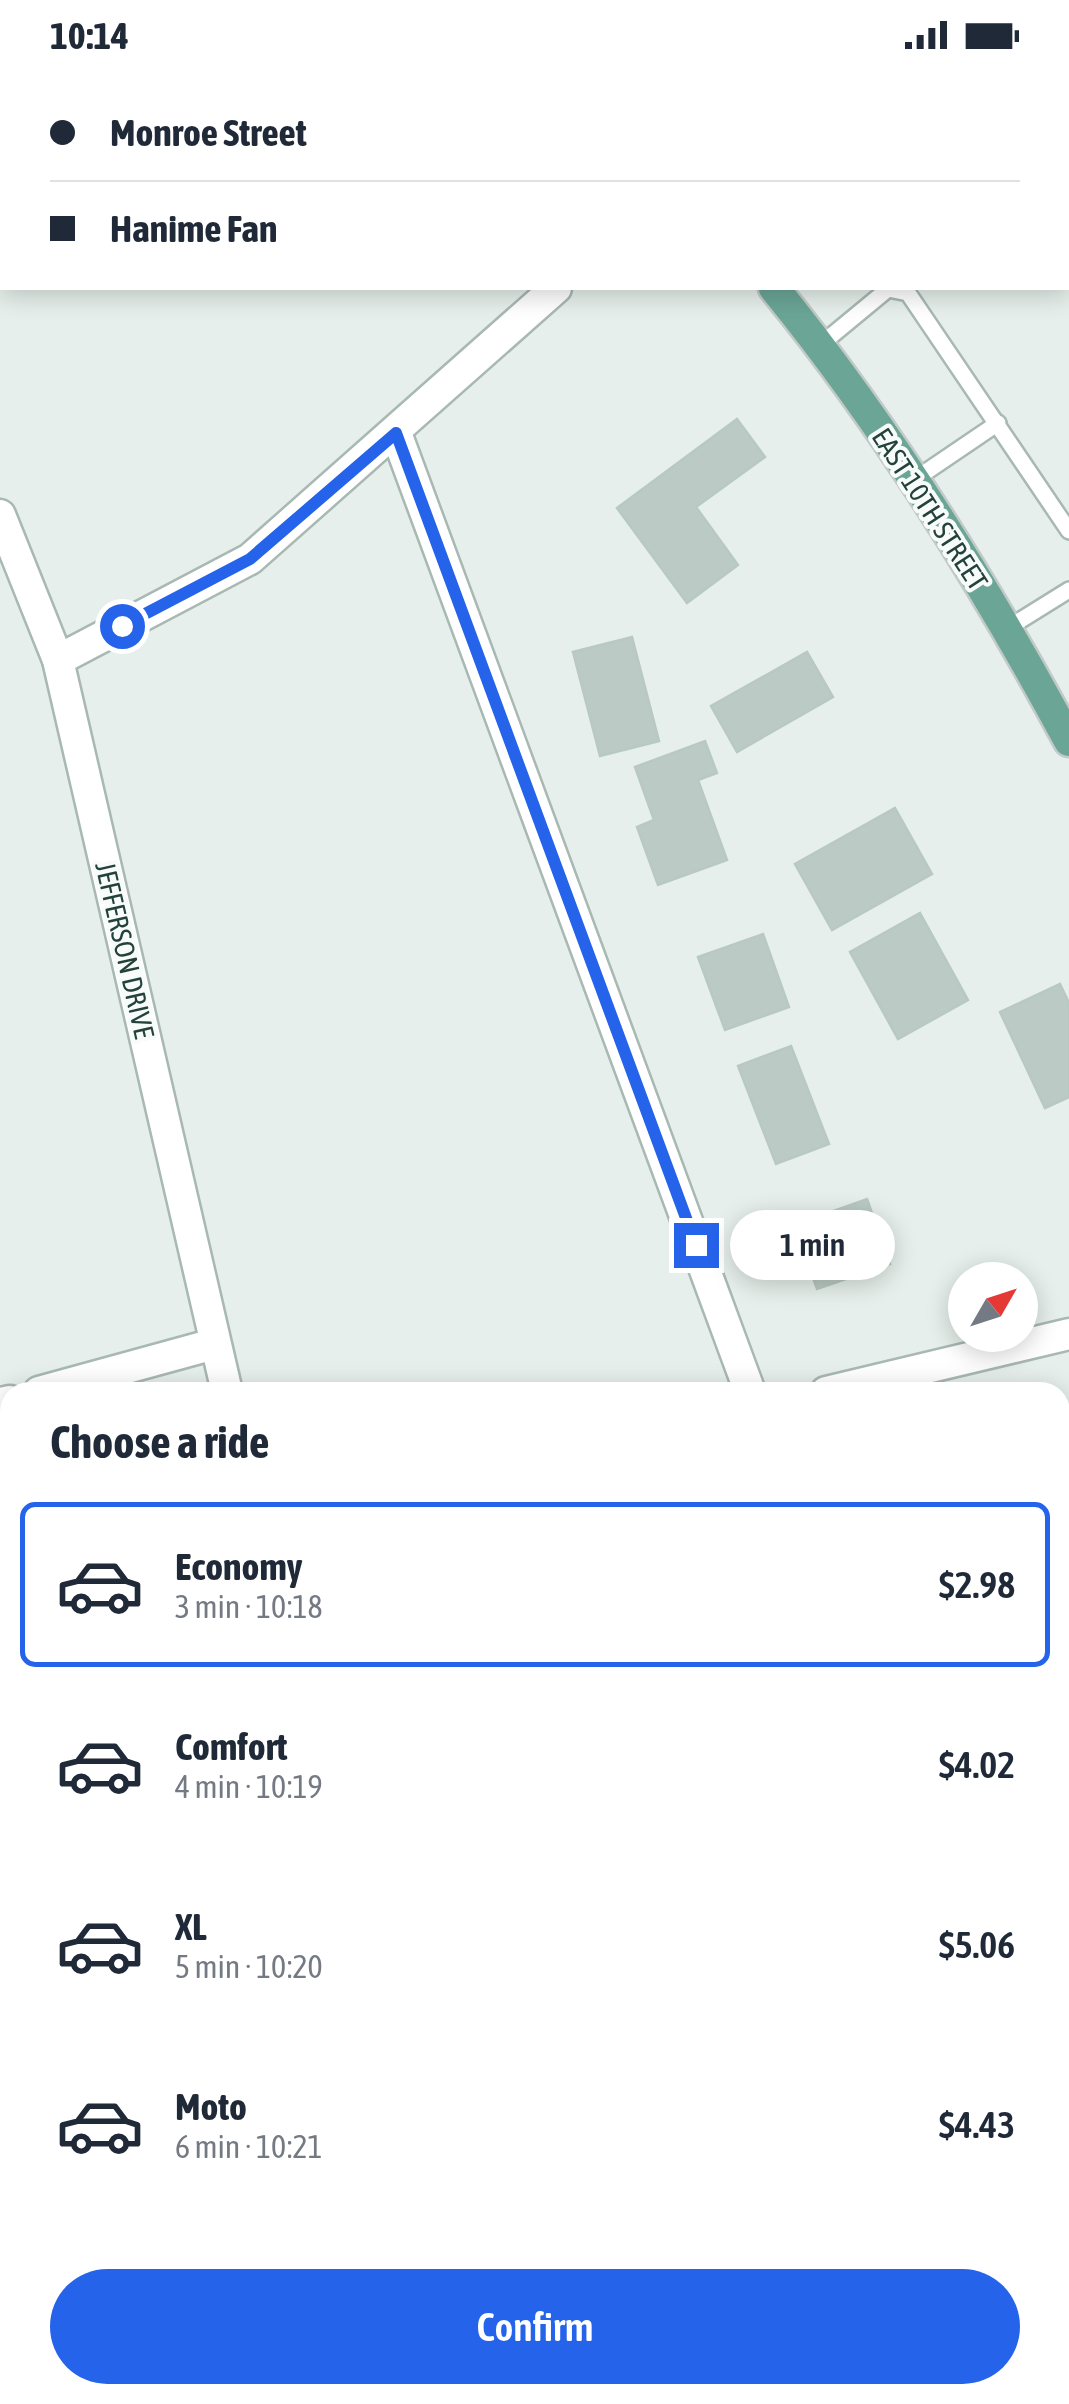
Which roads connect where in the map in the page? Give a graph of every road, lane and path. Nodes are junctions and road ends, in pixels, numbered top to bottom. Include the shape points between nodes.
1 (554, 290) edge
2 (776, 290) edge
3 (818, 346) junction
4 (998, 423) junction
5 (396, 433) junction
6 (914, 480) junction
7 (0, 515) edge
8 (1069, 531) edge
9 (1069, 590) edge
10 (1008, 628) junction
11 (58, 660) junction
12 (1069, 741) edge
13 (1069, 1334) edge
14 (214, 1344) junction
15 (75, 1382) edge
16 (224, 1382) edge
17 (746, 1382) edge
18 (868, 1382) edge

1 - 5 street
2 - 3 main road, EAST 10TH STREET
3 - 4 lane via 888,290 908,293
3 - 6 main road, EAST 10TH STREET
4 - 6 lane
4 - 8 lane
5 - 11 street via 250,559
5 - 17 street
6 - 10 main road, EAST 10TH STREET
7 - 11 street, JEFFERSON DRIVE
9 - 10 lane
10 - 12 main road, EAST 10TH STREET
11 - 14 street, JEFFERSON DRIVE
13 - 18 street
14 - 15 street
14 - 16 street, JEFFERSON DRIVE

